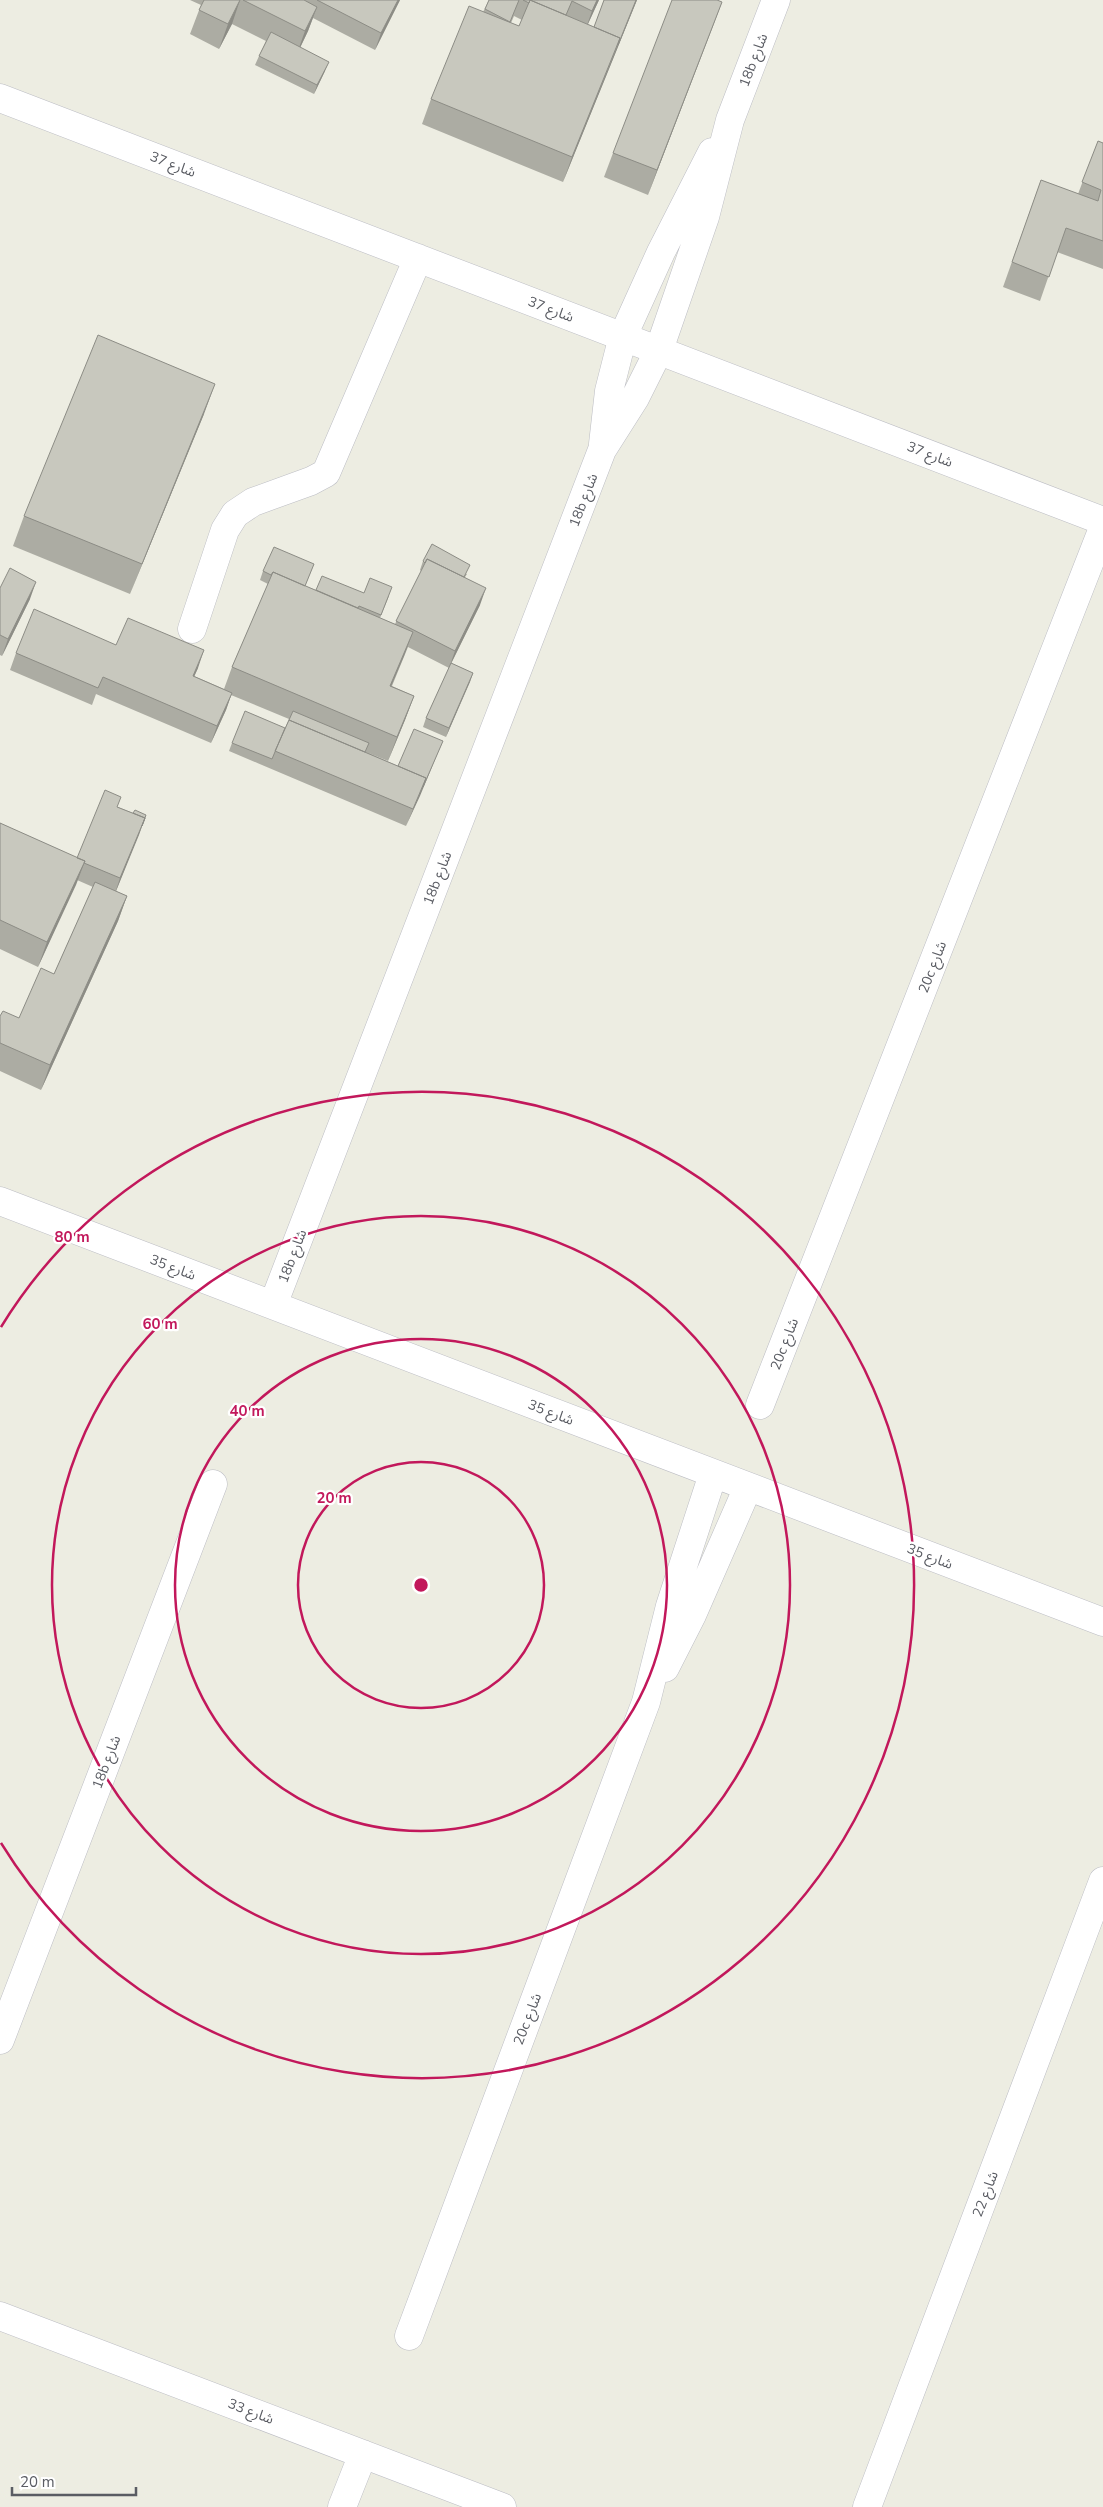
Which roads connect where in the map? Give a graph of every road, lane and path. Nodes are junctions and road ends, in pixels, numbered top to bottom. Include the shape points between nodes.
1 (776, 0) edge
2 (0, 98) edge
3 (730, 120) junction
4 (418, 258) junction
5 (623, 336) junction
6 (659, 350) junction
7 (602, 450) junction
8 (1103, 521) edge
9 (1103, 528) edge
10 (192, 629) dead end
11 (0, 1201) edge
12 (273, 1306) junction
13 (760, 1405) dead end
14 (714, 1474) junction
15 (213, 1484) dead end
16 (748, 1487) junction
17 (1103, 1622) edge
18 (646, 1702) junction
19 (1103, 1881) edge
20 (0, 2040) edge
21 (0, 2316) edge
22 (408, 2336) dead end
23 (363, 2454) junction
24 (342, 2507) edge
25 (502, 2507) edge
26 (867, 2507) edge

1 - 3 street, 18b شارع
2 - 4 street, شارع 37
3 - 5 street, 18b شارع via 678,216
3 - 6 street, 18b شارع via 705,217
4 - 5 street, شارع 37
4 - 10 street via 326,473 253,502 235,514 225,530
5 - 6 street, شارع 37
5 - 7 street, 18b شارع via 609,391
6 - 7 street, 18b شارع via 635,398
6 - 8 street, شارع 37
7 - 12 street, 18b شارع
9 - 13 street, 20c شارع
11 - 12 street, شارع 35
12 - 14 street, شارع 35
14 - 16 street, شارع 35
14 - 18 street, 20c شارع via 670,1606
15 - 20 street, 18b شارع
16 - 17 street, شارع 35
16 - 18 street, 20c شارع via 692,1615
18 - 22 street, 20c شارع
19 - 26 street, شارع 22
21 - 23 street, شارع 33
23 - 24 street
23 - 25 street, شارع 33

